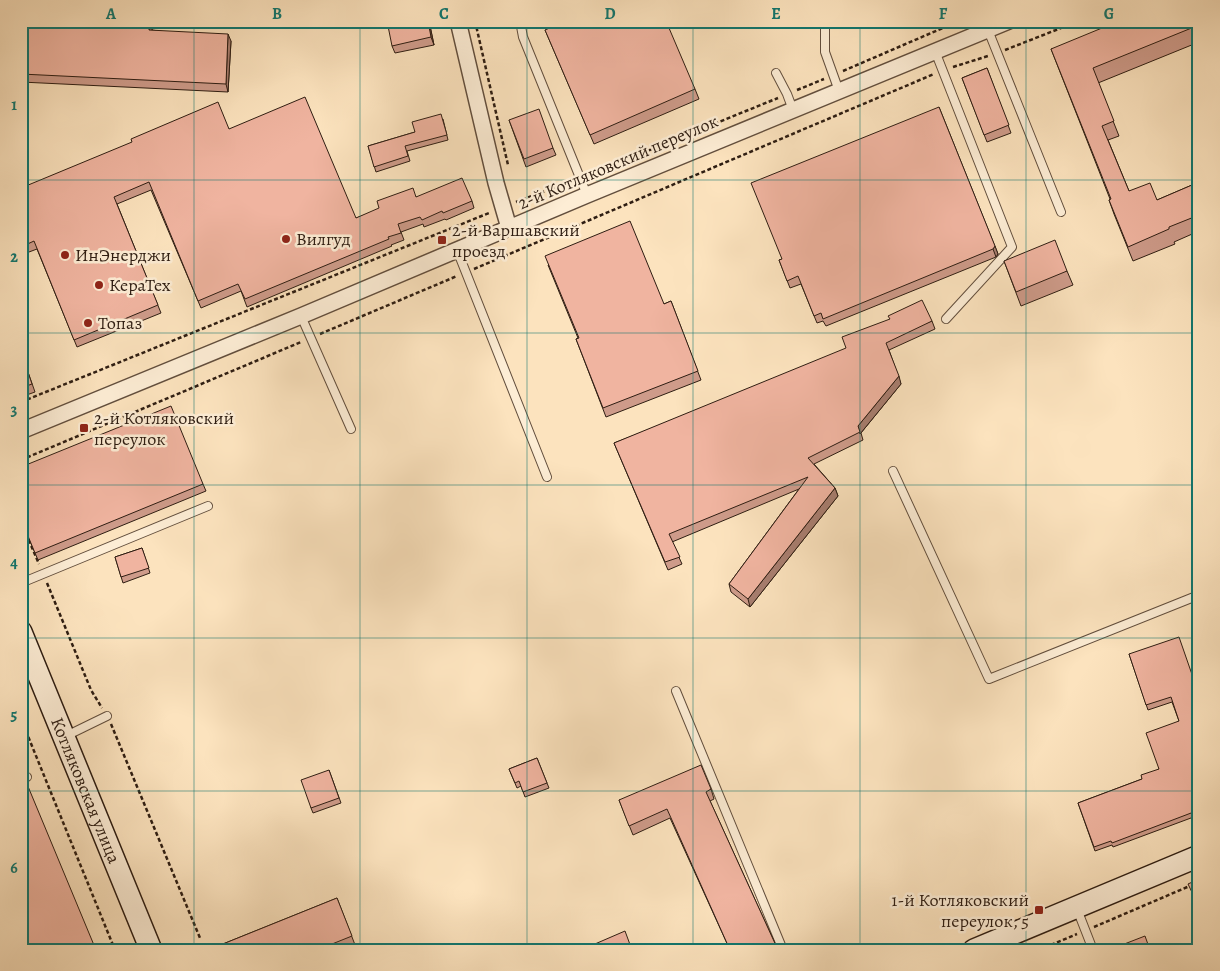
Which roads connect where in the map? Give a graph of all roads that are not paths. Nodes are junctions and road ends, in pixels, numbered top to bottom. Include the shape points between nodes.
1 (458, 21) edge
2 (520, 21) edge
3 (825, 21) edge
4 (1009, 21) edge
5 (988, 30) junction
6 (935, 51) junction
7 (776, 73) dead end
8 (840, 91) junction
9 (793, 110) junction
10 (587, 195) junction
11 (1061, 212) dead end
12 (509, 228) junction
13 (457, 250) junction
14 (301, 316) junction
15 (946, 319) dead end
16 (351, 429) dead end
17 (21, 431) edge
18 (893, 471) dead end
19 (547, 477) dead end
20 (208, 506) dead end
21 (21, 583) edge
22 (1199, 595) edge
23 (21, 632) edge
24 (676, 691) dead end
25 (107, 716) road end
26 (64, 737) junction
27 (1199, 856) edge
28 (1076, 907) junction
29 (151, 950) edge
30 (783, 950) edge
31 (974, 950) edge
32 (1093, 950) edge

1 - 12 street
2 - 10 lane via 522,37
3 - 8 lane via 825,52
4 - 5 street, 2-й Котляковский переулок
5 - 6 street, 2-й Котляковский переулок
5 - 11 lane
6 - 8 street, 2-й Котляковский переулок
6 - 15 lane via 1012,247
7 - 9 lane
8 - 9 street, 2-й Котляковский переулок
9 - 10 street, 2-й Котляковский переулок
10 - 12 street, 2-й Котляковский переулок
12 - 13 street, 2-й Котляковский переулок
13 - 14 street, 2-й Котляковский переулок
13 - 19 lane
14 - 16 lane
14 - 17 street, 2-й Котляковский переулок
18 - 22 lane via 989,679
20 - 21 lane
23 - 26 street, Котляковская улица
24 - 30 lane
25 - 26 lane
26 - 29 street, Котляковская улица
27 - 28 street
28 - 31 street
28 - 32 lane

